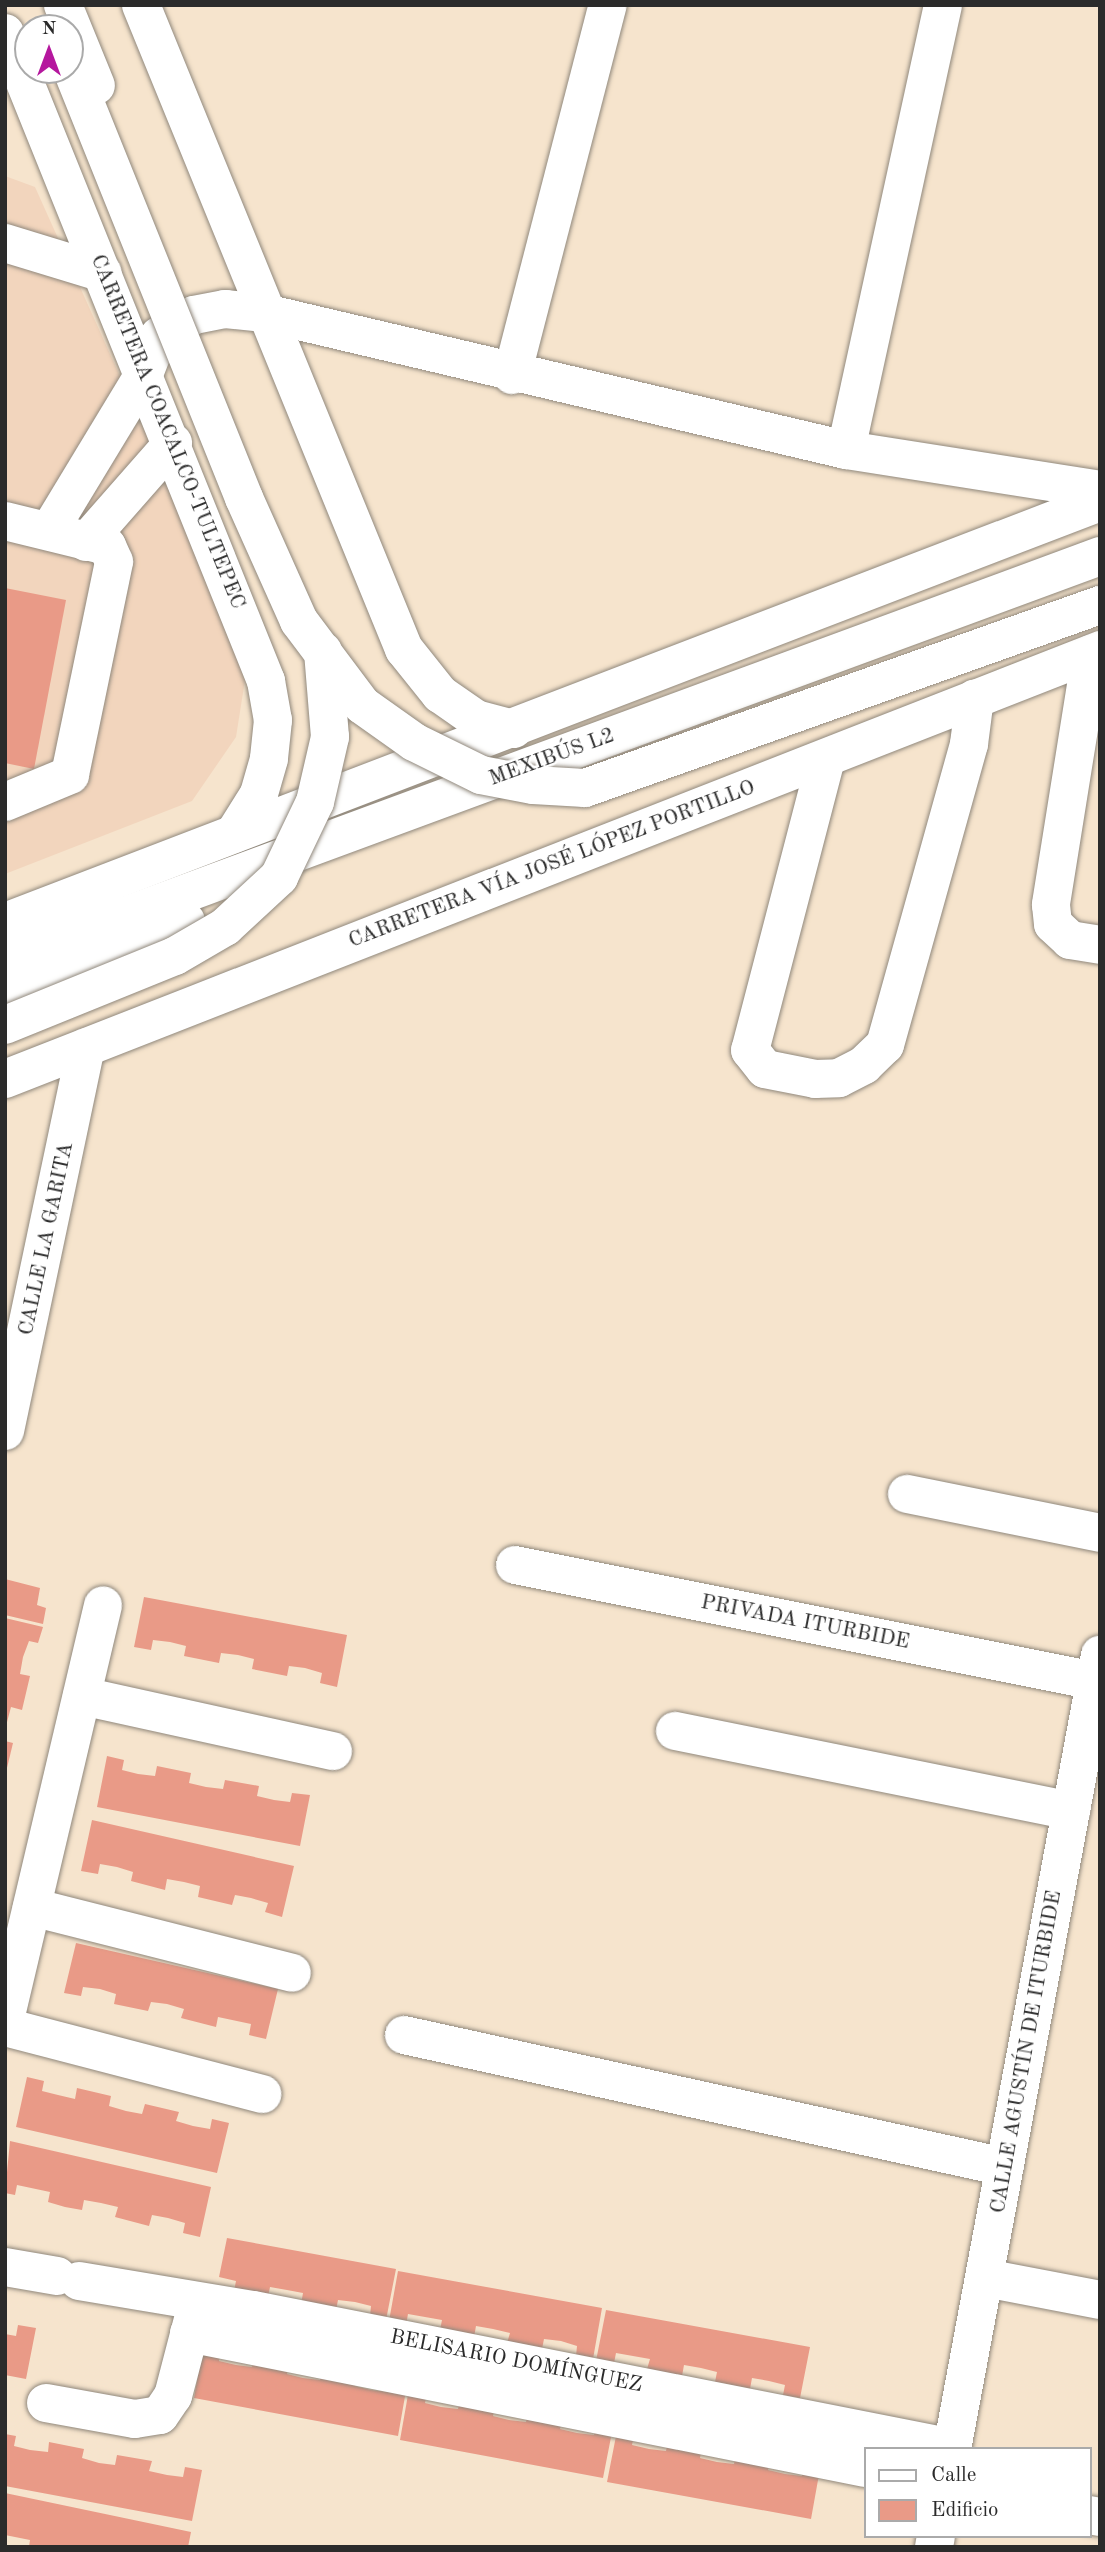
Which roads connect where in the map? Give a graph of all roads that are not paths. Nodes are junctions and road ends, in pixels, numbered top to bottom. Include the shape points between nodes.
1 (63, 5) edge
2 (141, 5) edge
3 (608, 5) edge
4 (943, 5) edge
5 (5, 33) edge
6 (78, 84) edge
7 (236, 242) junction
8 (5, 243) edge
9 (103, 273) junction
10 (265, 313) junction
11 (144, 373) junction
12 (512, 375) junction
13 (173, 443) junction
14 (846, 450) junction
15 (1100, 490) edge
16 (1100, 502) edge
17 (5, 521) edge
18 (50, 531) junction
19 (86, 542) junction
20 (1100, 556) edge
21 (1100, 589) edge
22 (1100, 605) edge
23 (1095, 652) edge
24 (975, 698) junction
25 (514, 729) junction
26 (826, 759) junction
27 (5, 802) edge
28 (234, 834) junction
29 (5, 922) edge
30 (1100, 946) edge
31 (5, 960) edge
32 (5, 992) edge
33 (5, 1026) edge
34 (86, 1047) junction
35 (5, 1079) edge
36 (5, 1431) edge
37 (907, 1494) dead end
38 (1100, 1533) edge
39 (515, 1565) dead end
40 (103, 1605) dead end
41 (1097, 1668) edge
42 (82, 1696) junction
43 (675, 1731) dead end
44 (333, 1751) dead end
45 (1082, 1799) edge
46 (32, 1906) junction
47 (292, 1973) dead end
48 (5, 2020) edge
49 (5, 2027) edge
50 (404, 2035) dead end
51 (262, 2094) dead end
52 (1005, 2167) junction
53 (5, 2267) edge
54 (985, 2278) junction
55 (1100, 2300) edge
56 (194, 2316) junction
57 (46, 2403) dead end
58 (947, 2447) edge
59 (953, 2447) edge
60 (864, 2468) edge

1 - 33 main road, bridge via 321,632 330,737 315,802 279,877 225,928 175,956
2 - 7 main road
3 - 12 main road
4 - 14 main road
5 - 9 main road, CARRETERA COACALCO-TULTEPEC
6 - 22 main road, bridge via 244,498 299,621 362,705 414,742 481,775 585,788
7 - 9 main road via 232,266 224,278 200,299 187,303 152,300
7 - 10 main road
8 - 9 main road
9 - 11 main road, CARRETERA COACALCO-TULTEPEC
10 - 11 main road via 225,309 194,315 159,336
10 - 12 main road
10 - 25 main road via 404,649 440,695 476,719
11 - 13 main road, CARRETERA COACALCO-TULTEPEC
11 - 18 main road
12 - 14 main road
13 - 19 main road
13 - 28 main road, CARRETERA COACALCO-TULTEPEC via 266,681 273,720 259,793
14 - 15 main road
16 - 25 main road
17 - 18 main road
18 - 19 main road
19 - 27 main road via 107,546 114,562 72,770 64,779
20 - 31 main road, MEXIBÚS L2
21 - 32 main road, MEXIBÚS L2 via 295,878
23 - 24 main road, CARRETERA VÍA JOSÉ LÓPEZ PORTILLO
23 - 30 main road via 1051,905 1053,924 1070,940
24 - 26 main road, CARRETERA VÍA JOSÉ LÓPEZ PORTILLO
24 - 26 main road via 969,744 885,1045 864,1065 839,1078 815,1079 765,1069 750,1050
25 - 28 main road
26 - 34 main road, CARRETERA VÍA JOSÉ LÓPEZ PORTILLO
28 - 29 main road
34 - 35 main road, CARRETERA VÍA JOSÉ LÓPEZ PORTILLO
34 - 36 main road, CALLE LA GARITA
37 - 38 main road
39 - 41 main road, PRIVADA ITURBIDE
40 - 42 main road
41 - 45 main road, CALLE AGUSTÍN DE ITURBIDE
42 - 44 main road
42 - 46 main road
43 - 45 main road
45 - 52 main road, CALLE AGUSTÍN DE ITURBIDE
46 - 47 main road
46 - 48 main road
49 - 51 main road
50 - 52 main road
52 - 54 main road, CALLE AGUSTÍN DE ITURBIDE
53 - 56 main road, BELISARIO DOMÍNGUEZ via 68,2278
54 - 55 main road
54 - 59 main road, CALLE AGUSTÍN DE ITURBIDE
56 - 57 main road via 173,2396 160,2415 135,2419
56 - 58 main road, BELISARIO DOMÍNGUEZ
56 - 60 main road, BELISARIO DOMÍNGUEZ

